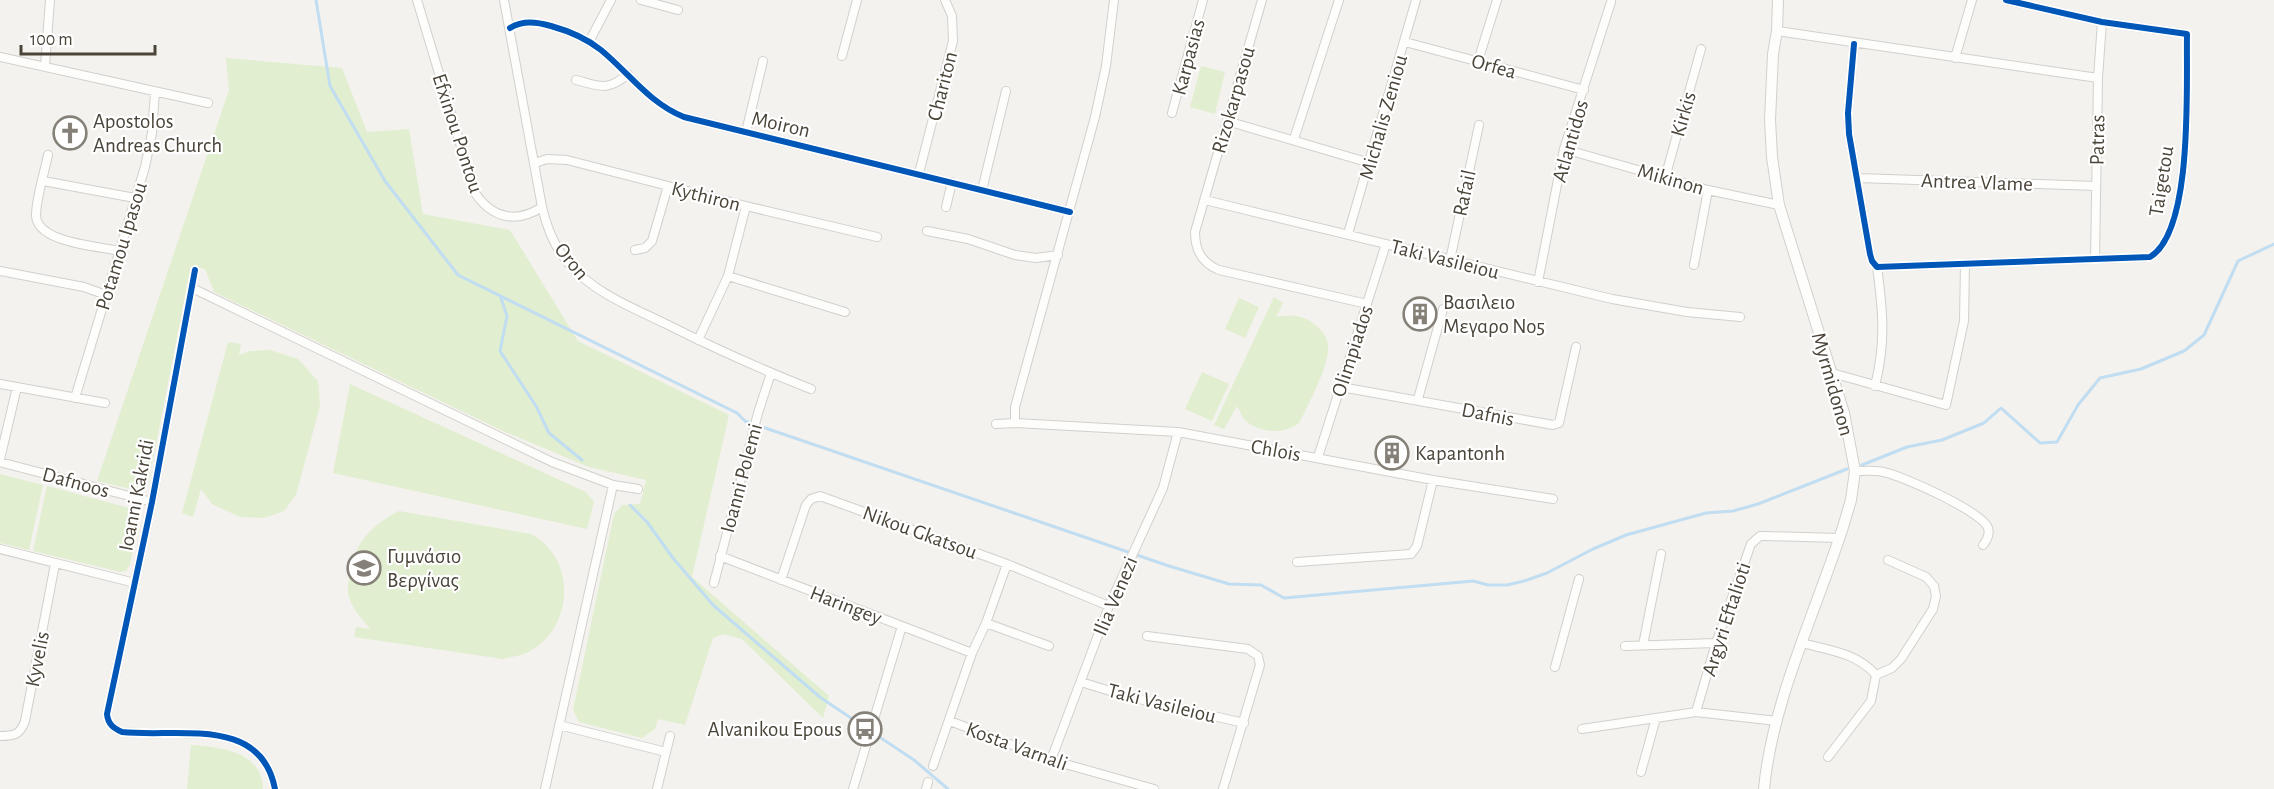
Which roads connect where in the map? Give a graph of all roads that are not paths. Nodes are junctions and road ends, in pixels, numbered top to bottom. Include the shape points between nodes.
1 (50, 0) edge
2 (417, 0) edge
3 (504, 0) edge
4 (611, 0) edge
5 (641, 0) edge
6 (857, 0) edge
7 (945, 0) edge
8 (1114, 0) edge
9 (1203, 0) edge
10 (1262, 0) edge
11 (1339, 0) edge
12 (1416, 0) edge
13 (1497, 0) edge
14 (1778, 0) edge
15 (1972, 0) edge
16 (2006, 0) edge
17 (1611, 2) dead end
18 (678, 10) dead end
19 (2102, 22) junction
20 (510, 28) junction
21 (1777, 32) junction
22 (589, 42) junction
23 (1405, 42) junction
24 (1854, 44) junction
25 (1701, 50) dead end
26 (842, 56) dead end
27 (0, 57) edge
28 (1955, 58) junction
29 (764, 61) dead end
30 (1478, 61) junction
31 (45, 66) junction
32 (627, 74) junction
33 (2098, 78) junction
34 (576, 80) dead end
35 (1584, 90) junction
36 (1006, 91) dead end
37 (155, 92) junction
38 (208, 103) dead end
39 (1172, 113) dead end
40 (1227, 121) junction
41 (1479, 125) dead end
42 (746, 132) junction
43 (1294, 139) junction
44 (1564, 149) junction
45 (48, 154) dead end
46 (535, 163) junction
47 (1370, 163) junction
48 (919, 173) junction
49 (1665, 178) junction
50 (1858, 178) junction
51 (43, 181) junction
52 (952, 182) junction
53 (668, 186) junction
54 (2096, 186) junction
55 (982, 190) junction
56 (1708, 190) junction
57 (135, 198) junction
58 (1205, 200) junction
59 (1779, 205) junction
60 (746, 206) junction
61 (542, 207) junction
62 (946, 207) dead end
63 (1070, 212) junction
64 (927, 231) dead end
65 (1348, 234) junction
66 (877, 237) dead end
67 (1386, 244) junction
68 (635, 250) dead end
69 (120, 251) junction
70 (1058, 255) junction
71 (2095, 259) junction
72 (1450, 260) junction
73 (1965, 264) junction
74 (1694, 265) dead end
75 (1877, 267) junction
76 (195, 270) dead end
77 (0, 271) edge
78 (728, 276) junction
79 (1538, 282) junction
80 (192, 288) junction
81 (106, 295) junction
82 (1367, 304) junction
83 (1443, 309) dead end
84 (845, 312) dead end
85 (1740, 317) dead end
86 (698, 340) junction
87 (1576, 347) dead end
88 (771, 373) junction
89 (1832, 374) junction
90 (0, 384) edge
91 (1875, 386) junction
92 (17, 387) junction
93 (1341, 387) junction
94 (811, 389) dead end
95 (75, 398) junction
96 (1418, 399) junction
97 (105, 404) dead end
98 (1015, 423) junction
99 (996, 424) dead end
100 (1178, 432) junction
101 (1318, 458) junction
102 (0, 461) edge
103 (1855, 471) junction
104 (1433, 480) junction
105 (613, 485) junction
106 (638, 489) dead end
107 (1553, 499) dead end
108 (152, 502) junction
109 (1839, 538) junction
110 (1983, 545) dead end
111 (0, 549) edge
112 (1661, 554) dead end
113 (720, 556) junction
114 (1888, 560) dead end
115 (1297, 562) dead end
116 (55, 564) junction
117 (1006, 564) junction
118 (1580, 579) dead end
119 (781, 580) junction
120 (135, 582) junction
121 (714, 583) dead end
122 (1109, 606) junction
123 (986, 623) junction
124 (902, 626) junction
125 (1147, 636) dead end
126 (1716, 643) junction
127 (1802, 643) junction
128 (1643, 645) junction
129 (1049, 646) dead end
130 (1625, 646) dead end
131 (972, 654) junction
132 (1555, 668) dead end
133 (1876, 675) junction
134 (1081, 682) junction
135 (1696, 712) junction
136 (1656, 718) junction
137 (950, 721) junction
138 (1777, 721) junction
139 (1244, 723) junction
140 (559, 725) junction
141 (1582, 729) dead end
142 (0, 736) edge
143 (670, 736) dead end
144 (666, 752) junction
145 (1828, 757) dead end
146 (1051, 760) junction
147 (933, 766) dead end
148 (1641, 772) dead end
149 (274, 789) edge
150 (545, 789) edge
151 (657, 789) edge
152 (853, 789) edge
153 (1154, 789) edge
154 (1222, 789) edge
155 (1764, 789) edge

1 - 31 street
2 - 61 street, Efxinou Pontou via 475,192 488,208 508,216 530,215
3 - 20 street, Oron
4 - 22 street
5 - 18 street
6 - 26 street
7 - 48 street, Chariton via 952,16 953,41
8 - 63 street via 1106,66
9 - 39 street, Karpasias
10 - 40 street, Rizokarpasou
11 - 43 street
12 - 23 street, Michalis Zeniou
13 - 30 street
14 - 21 street, Myrmidonon
15 - 28 street
16 - 19 street, Taigetou
17 - 35 street, Atlantidos
19 - 33 street, Patras
19 - 71 street, Taigetou via 2187,34 2184,168 2174,220 2156,253 2142,259
20 - 22 street, Moiron via 523,22 544,24
20 - 46 street, Oron
21 - 24 street
21 - 59 street, Myrmidonon via 1770,120
22 - 32 street, Moiron
23 - 30 street, Orfea
23 - 47 street, Michalis Zeniou
24 - 28 street
24 - 50 street via 1848,113
25 - 49 street, Kirkis
27 - 31 street
28 - 33 street
29 - 42 street
30 - 35 street, Orfea
31 - 37 street
32 - 34 street via 609,86
32 - 42 street, Moiron via 674,113
33 - 54 street, Patras
35 - 44 street, Atlantidos
36 - 55 street
37 - 38 street
37 - 57 street, Potamou Ipasou via 149,150
40 - 43 street
40 - 58 street, Rizokarpasou
41 - 72 street, Rafail
42 - 48 street, Moiron
43 - 47 street
44 - 49 street, Mikinon
44 - 79 street, Atlantidos
45 - 51 street
46 - 53 street, Kythiron via 567,160
46 - 61 street, Oron
47 - 65 street, Michalis Zeniou
48 - 52 street, Moiron
49 - 56 street, Mikinon
50 - 54 street, Antrea Vlame
50 - 75 street via 1870,254
51 - 57 street
51 - 69 street via 36,215 42,229 57,238
52 - 55 street, Moiron
52 - 62 street
53 - 60 street, Kythiron
53 - 68 street via 651,241 645,248
54 - 71 street, Patras
55 - 63 street, Moiron
56 - 59 street, Mikinon
56 - 74 street
57 - 69 street, Potamou Ipasou
58 - 65 street, Taki Vasileiou
58 - 82 street, Rizokarpasou via 1195,238 1199,254 1207,263 1219,270
59 - 89 street, Myrmidonon
60 - 66 street, Kythiron
60 - 78 street
61 - 86 street, Oron via 546,225 559,249 581,276 605,294
63 - 70 street
64 - 70 street via 968,239 1015,255
65 - 67 street, Taki Vasileiou
67 - 72 street, Taki Vasileiou
67 - 82 street, Olimpiados
69 - 81 street, Potamou Ipasou
70 - 98 street via 1015,407
71 - 73 street, Taigetou
72 - 79 street, Taki Vasileiou
73 - 75 street, Taigetou
73 - 91 street via 1964,321 1946,405
75 - 91 street via 1884,337
76 - 80 street, Ioanni Kakridi
77 - 81 street
78 - 84 street
78 - 86 street
79 - 85 street, Taki Vasileiou via 1687,312
80 - 105 street via 552,462
80 - 108 street, Ioanni Kakridi
81 - 95 street, Potamou Ipasou
82 - 93 street, Olimpiados
83 - 96 street
86 - 88 street, Oron
87 - 96 street, Dafnis via 1559,423 1553,425
88 - 94 street, Oron
88 - 113 street, Ioanni Polemi
89 - 91 street
89 - 103 street, Myrmidonon
90 - 92 street
92 - 95 street
92 - 102 street
93 - 96 street, Dafnis
93 - 101 street, Olimpiados
95 - 97 street
98 - 99 street, Chlois
98 - 100 street, Chlois
100 - 101 street, Chlois
100 - 122 street, Ilia Venezi via 1163,488
101 - 104 street, Chlois
102 - 108 street, Dafnoos
103 - 109 street, Myrmidonon
103 - 110 street via 1889,473 1977,515 1988,528
104 - 107 street, Chlois
104 - 115 street via 1417,546 1411,554
105 - 106 street
105 - 140 street
108 - 120 street, Ioanni Kakridi
109 - 126 street, Argyri Eftalioti via 1755,539 1747,551
109 - 127 street, Myrmidonon
111 - 116 street
112 - 128 street
113 - 119 street, Haringey
113 - 121 street, Ioanni Polemi
114 - 133 street via 1926,577 1934,586 1936,597 1933,609 1901,659 1892,669
116 - 120 street
116 - 142 street, Kyvelis via 25,722 16,735
117 - 119 street, Nikou Gkatsou via 820,496 806,505
117 - 122 street, Nikou Gkatsou
117 - 123 street
118 - 132 street
119 - 124 street, Haringey
120 - 149 street, Ioanni Kakridi via 107,714 111,726 129,733 217,735 240,741 264,761
122 - 134 street, Ilia Venezi
123 - 129 street
123 - 131 street
124 - 131 street, Haringey
124 - 152 street
125 - 139 street via 1248,649 1256,654 1260,665
126 - 128 street
126 - 135 street, Argyri Eftalioti
127 - 133 street via 1857,659
127 - 138 street, Myrmidonon
128 - 130 street
131 - 137 street
133 - 145 street via 1871,701
134 - 139 street, Taki Vasileiou
134 - 146 street, Ilia Venezi
135 - 136 street
135 - 138 street
136 - 141 street
136 - 148 street
137 - 146 street, Kosta Varnali
137 - 147 street
138 - 155 street, Myrmidonon
139 - 154 street
140 - 144 street
140 - 150 street
143 - 144 street
144 - 151 street
146 - 153 street, Kosta Varnali

